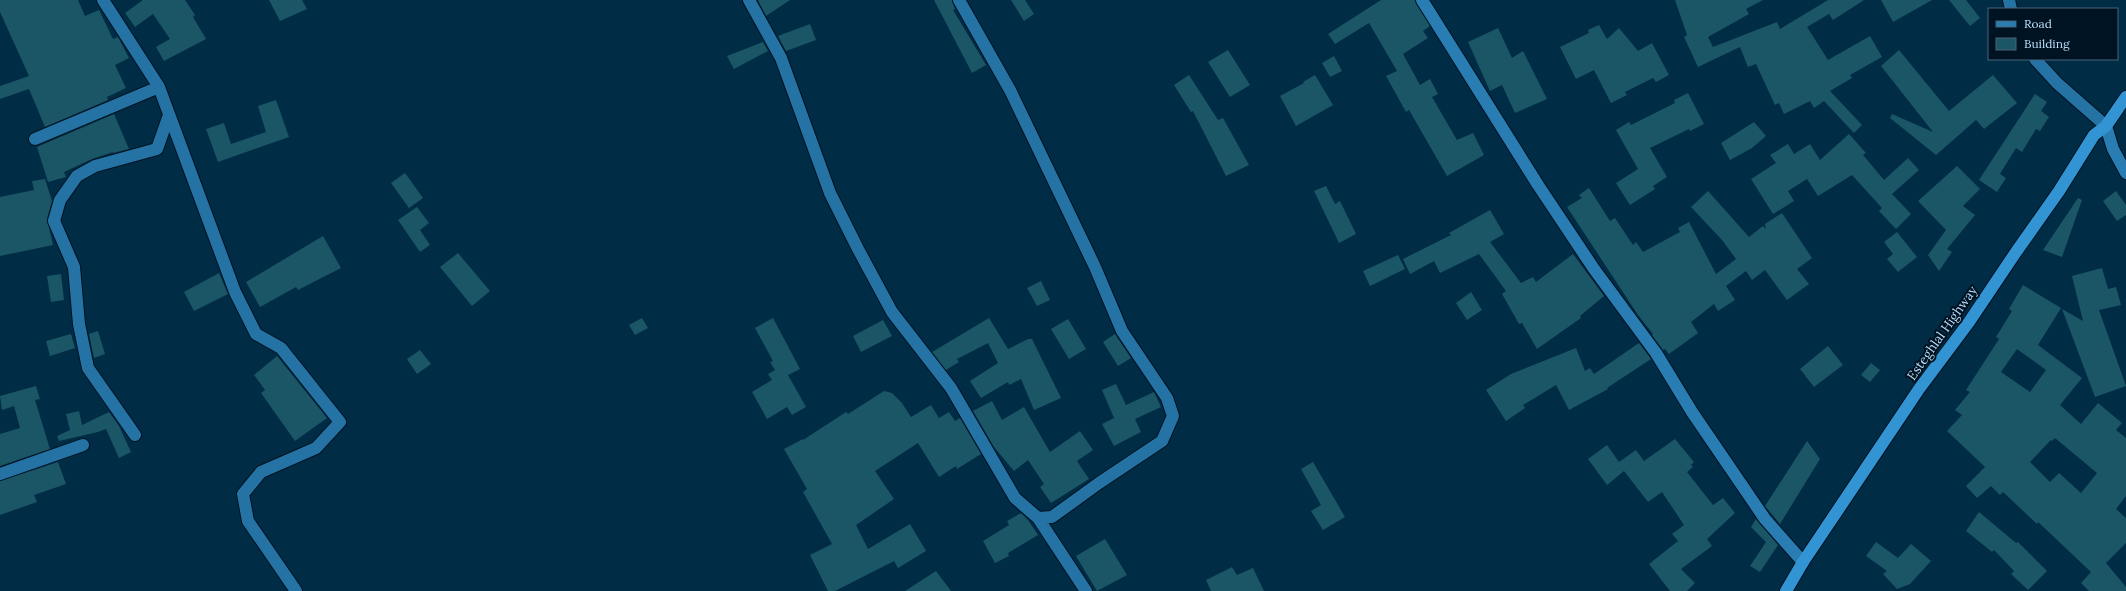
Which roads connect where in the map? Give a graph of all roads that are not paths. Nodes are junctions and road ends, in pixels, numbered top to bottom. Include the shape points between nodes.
1 (103, 0) edge
2 (749, 0) edge
3 (959, 0) edge
4 (1422, 0) edge
5 (2036, 60) edge
6 (159, 87) junction
7 (2126, 97) edge
8 (169, 115) junction
9 (2106, 126) junction
10 (36, 139) dead end
11 (2126, 173) edge
12 (134, 435) dead end
13 (83, 445) dead end
14 (0, 474) edge
15 (1038, 518) junction
16 (1802, 562) junction
17 (296, 591) edge
18 (1086, 591) edge
19 (1786, 591) edge

1 - 6 street
2 - 15 street via 780,58 830,193 892,312 951,388 1015,498
3 - 15 street via 1010,90 1095,267 1122,331 1167,398 1173,416 1162,441 1052,517
4 - 16 street via 1594,269 1656,353 1692,412 1765,519
5 - 9 street via 2057,83
6 - 8 street
6 - 10 street
7 - 9 highway, Esteghlal Highway
8 - 12 street via 157,149 95,166 77,176 60,200 54,221 74,267 79,324 88,368
8 - 17 street via 235,292 256,334 281,348 340,422 316,448 261,472 244,494 248,521
9 - 11 street via 2113,149
9 - 16 highway, Esteghlal Highway via 2094,135 2059,191 1969,322 1919,389
13 - 14 street
15 - 18 street
16 - 19 highway, Esteghlal Highway

